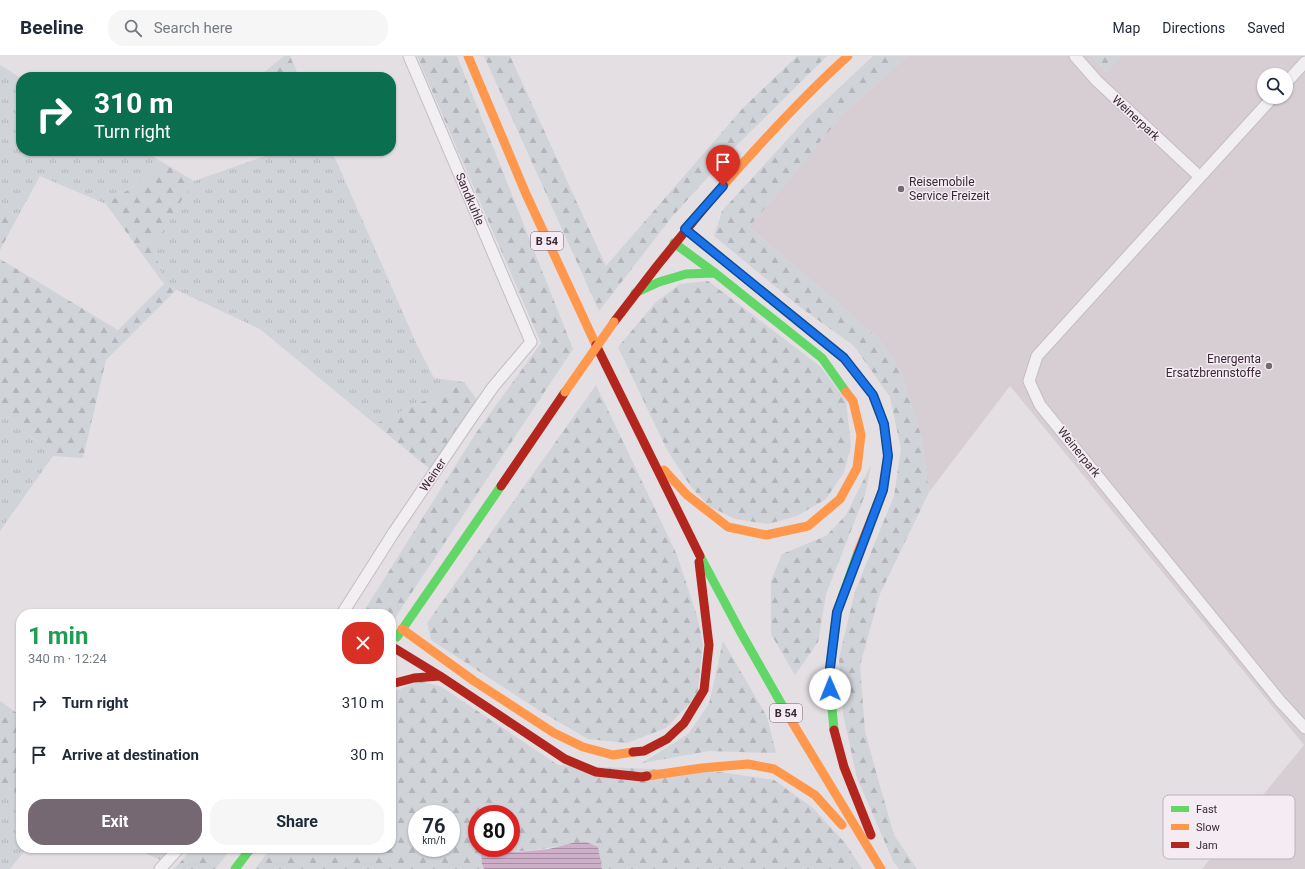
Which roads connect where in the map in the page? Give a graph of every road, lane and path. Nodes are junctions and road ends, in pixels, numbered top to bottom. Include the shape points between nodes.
1 (409, 56) edge
2 (468, 56) edge
3 (848, 56) edge
4 (1075, 56) edge
5 (1305, 62) edge
6 (1293, 75) edge
7 (1267, 104) edge
8 (1200, 177) junction
9 (685, 229) junction
10 (674, 243) junction
11 (715, 273) junction
12 (634, 294) junction
13 (531, 342) joint
14 (648, 453) junction
15 (698, 552) junction
16 (345, 609) edge
17 (402, 630) junction
18 (396, 639) edge
19 (396, 649) edge
20 (440, 676) junction
21 (396, 683) edge
22 (1305, 728) edge
23 (174, 853) edge
24 (247, 853) edge
25 (160, 869) edge
26 (235, 869) edge
27 (881, 869) edge

1 - 13 street, Sandkuhle
2 - 14 main road, B 54 via 561,271
3 - 9 main road via 781,120
4 - 8 street, Weinerpark via 1097,82
5 - 6 street
7 - 8 street, Weinerpark
8 - 22 street, Weinerpark via 1037,356 1029,381 1040,405
9 - 10 main road
9 - 27 main road via 844,358 873,395 884,424 888,456 883,490 837,612 829,676 833,728 844,767
10 - 11 main road
10 - 12 main road
11 - 12 main road via 686,274 659,282
11 - 14 main road via 822,358 853,401 861,435 857,468 840,499 808,526 766,536 728,527 686,495
12 - 17 main road, bridge
13 - 16 street, Weiner via 493,387 472,417
14 - 15 main road, B 54
15 - 17 main road via 709,645 704,690 684,723 667,739 644,751 613,755 583,747 554,733
15 - 27 main road, B 54 via 778,698
17 - 18 main road
19 - 20 main road
20 - 21 main road
20 - 27 main road via 565,759 596,772 642,777 748,764 774,769 816,795
23 - 25 street
24 - 26 main road

